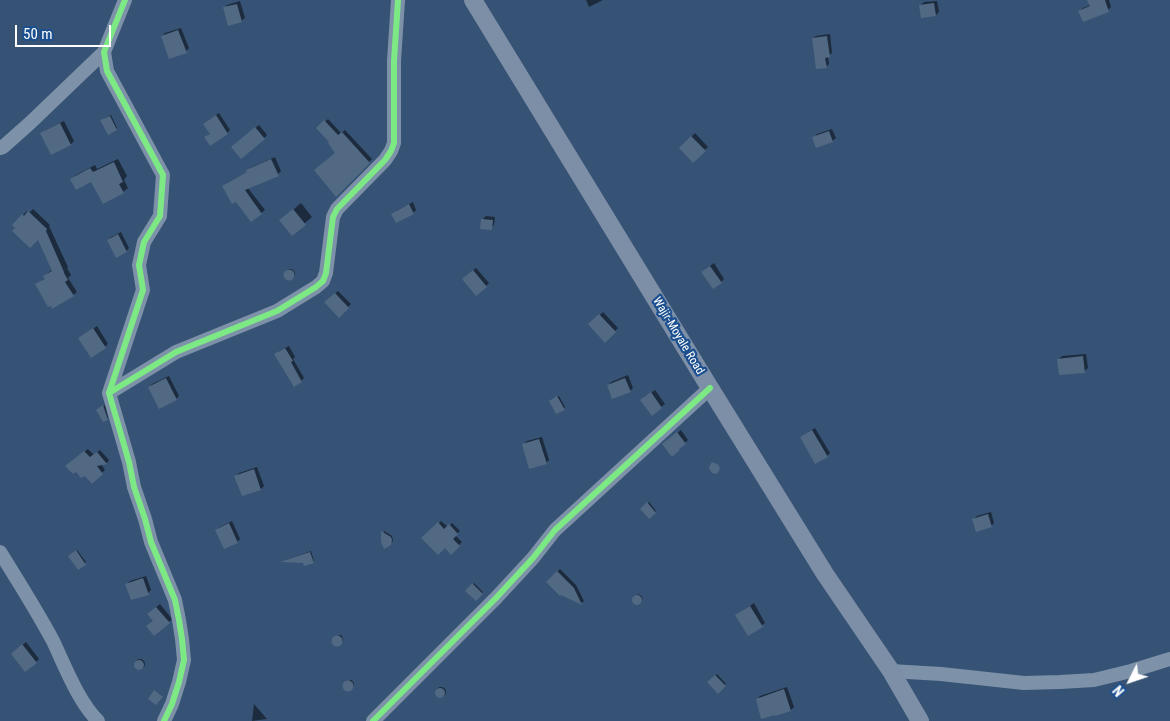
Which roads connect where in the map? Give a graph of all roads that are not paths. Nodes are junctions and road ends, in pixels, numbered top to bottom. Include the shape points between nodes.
1 (125, 0) edge
2 (398, 0) edge
3 (473, 0) edge
4 (104, 52) junction
5 (0, 148) edge
6 (710, 388) junction
7 (108, 393) junction
8 (0, 552) edge
9 (1170, 659) edge
10 (891, 671) junction
11 (98, 721) edge
12 (164, 721) edge
13 (373, 721) edge
14 (920, 721) edge

1 - 4 street
2 - 7 street via 394,143 385,160 337,209 323,281 276,310 176,352
3 - 6 main road, Wajir-Moyale Road
4 - 5 street
4 - 7 street via 107,71 163,175 160,216 144,242 139,266 143,290
6 - 10 main road, Wajir-Moyale Road via 825,574
6 - 13 street via 555,530 496,598
7 - 12 street via 150,542 175,600 179,620 184,660
8 - 11 street via 52,640 83,702
9 - 10 street via 1094,680 1060,682 1024,683
10 - 14 main road, Wajir-Moyale Road

